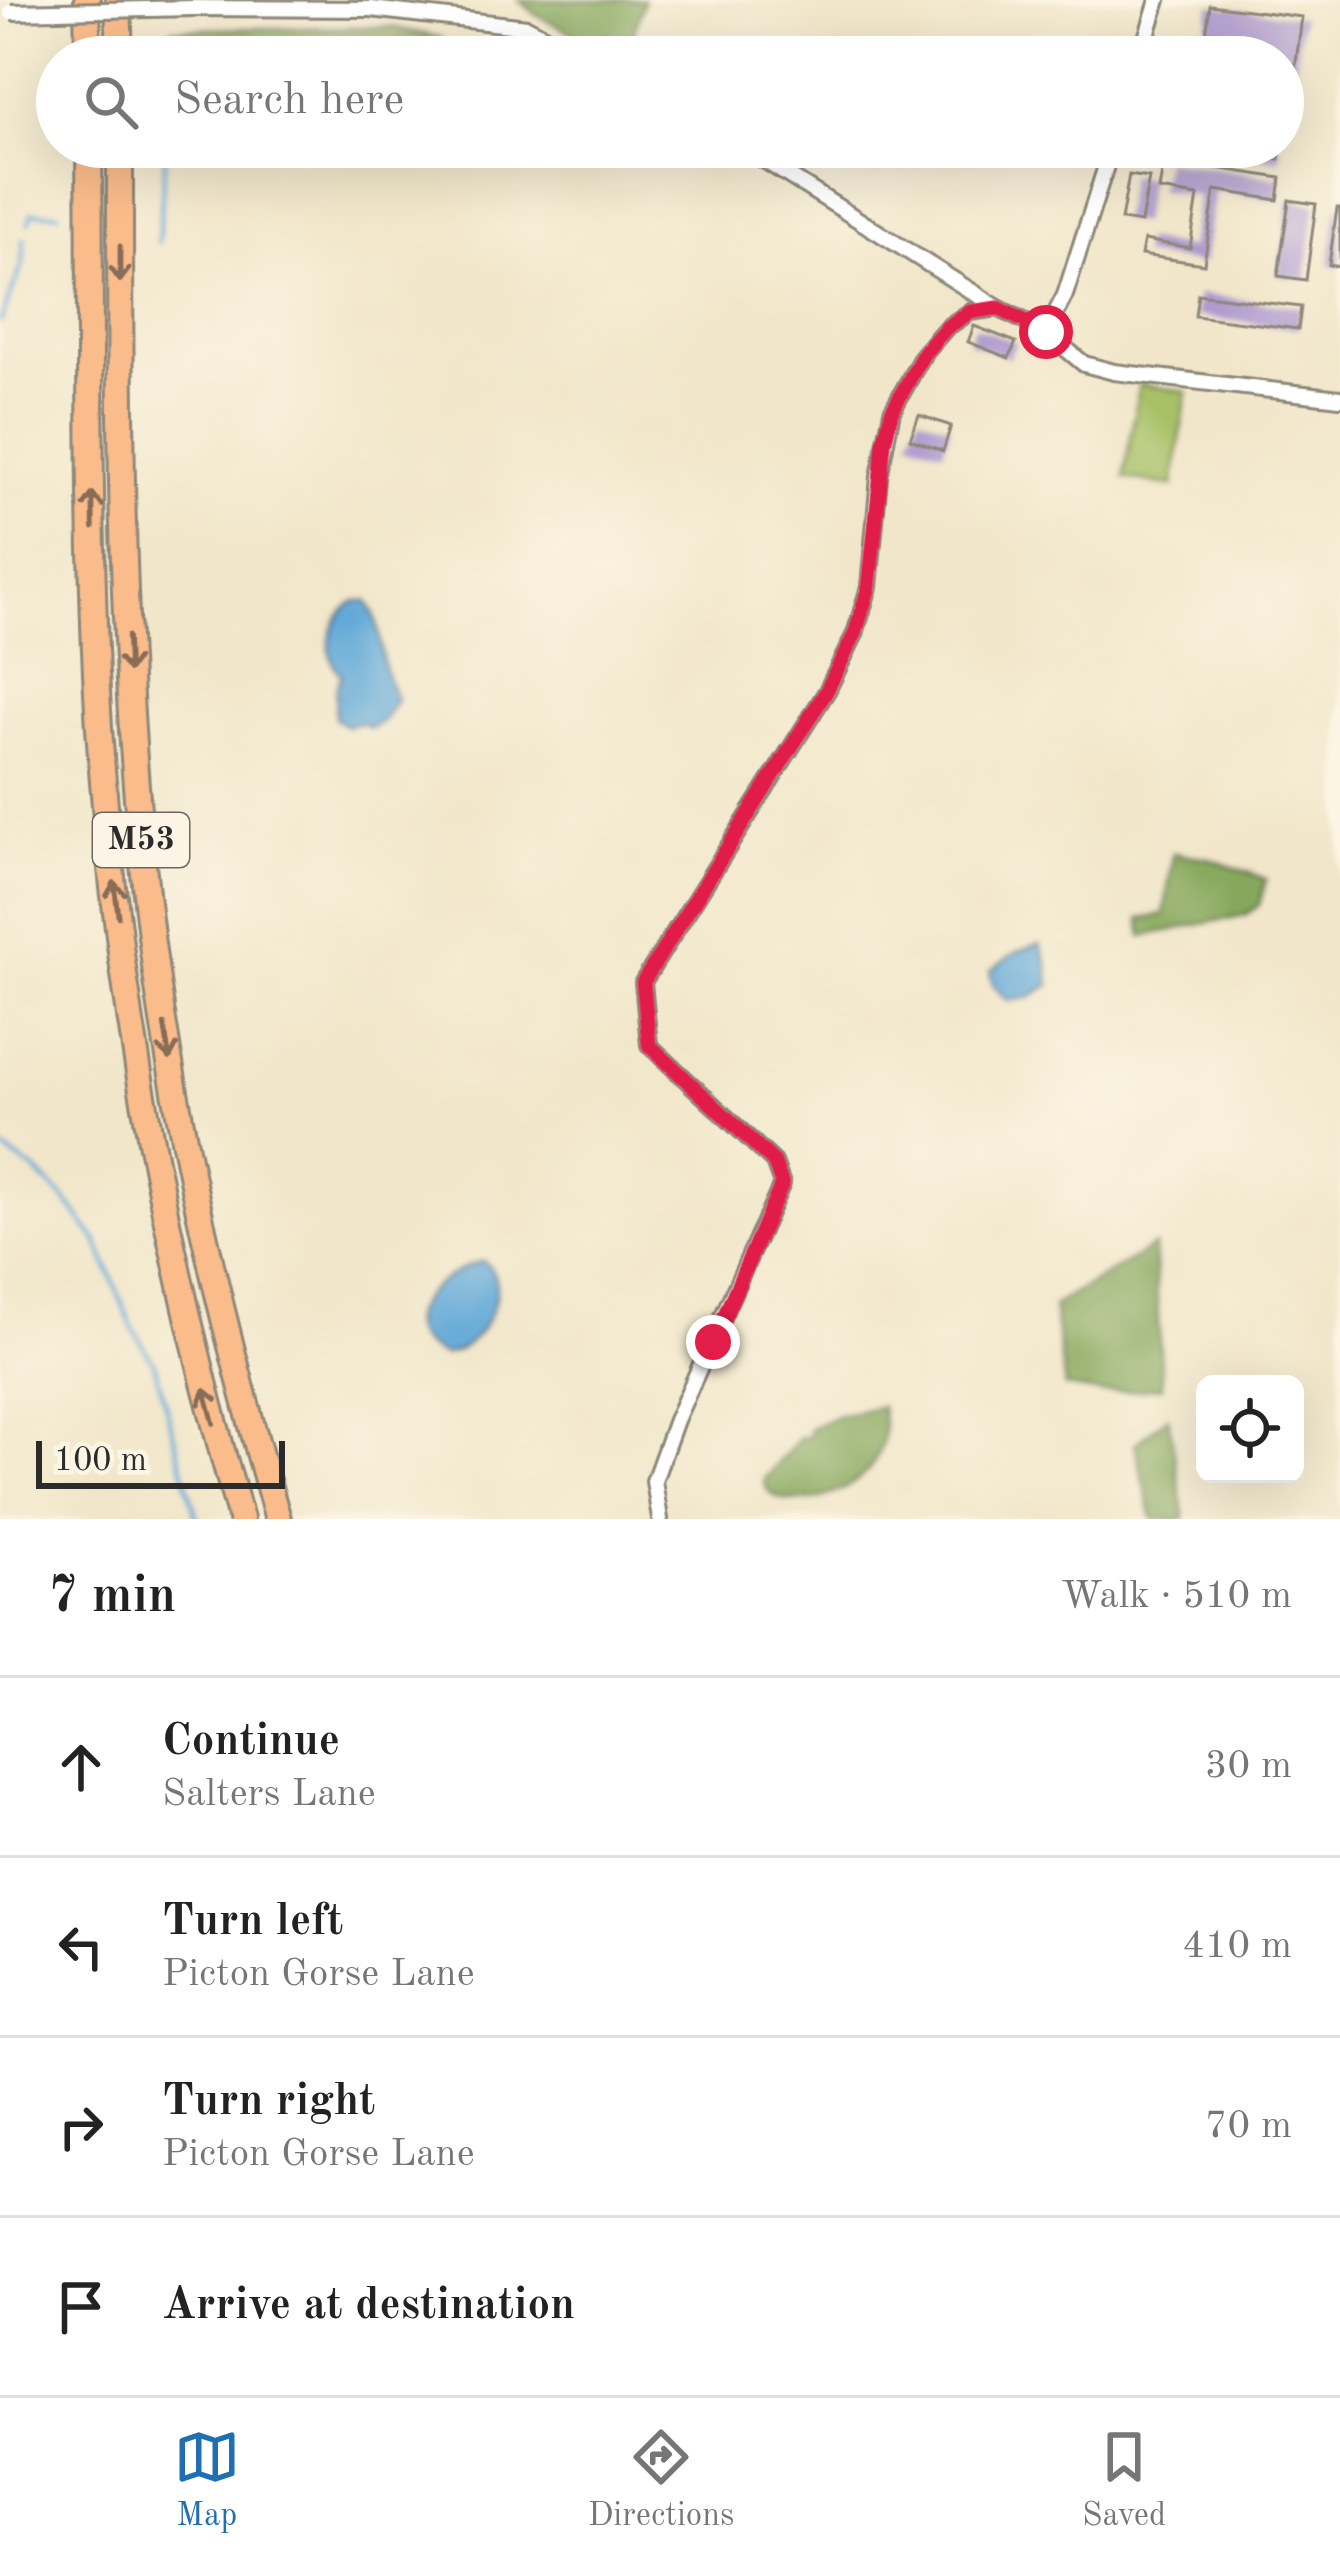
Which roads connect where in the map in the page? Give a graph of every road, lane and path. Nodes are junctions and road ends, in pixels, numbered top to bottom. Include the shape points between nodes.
1 (87, 0) edge
2 (118, 0) edge
3 (1158, 0) edge
4 (5, 12) edge
5 (88, 36) edge
6 (119, 36) edge
7 (544, 36) edge
8 (1147, 36) edge
9 (89, 168) edge
10 (120, 168) edge
11 (776, 168) edge
12 (1105, 168) edge
13 (998, 308) junction
14 (1046, 332) junction
15 (1340, 398) edge
16 (242, 1519) edge
17 (278, 1519) edge
18 (660, 1519) edge

1 - 5 highway
2 - 6 highway
3 - 8 street
4 - 7 street, bridge via 371,8 527,27
16 -> 9 highway, M53 via 206,1398 133,1038 110,849 96,673
10 -> 17 highway, M53 via 122,501 142,854 197,1220
11 - 13 street
12 - 14 street
13 - 14 street
13 - 18 street via 970,312 946,328 892,411 869,587 855,634 643,982 649,1045 774,1162 782,1184 676,1420 654,1481
14 - 15 street via 1084,364 1114,372

